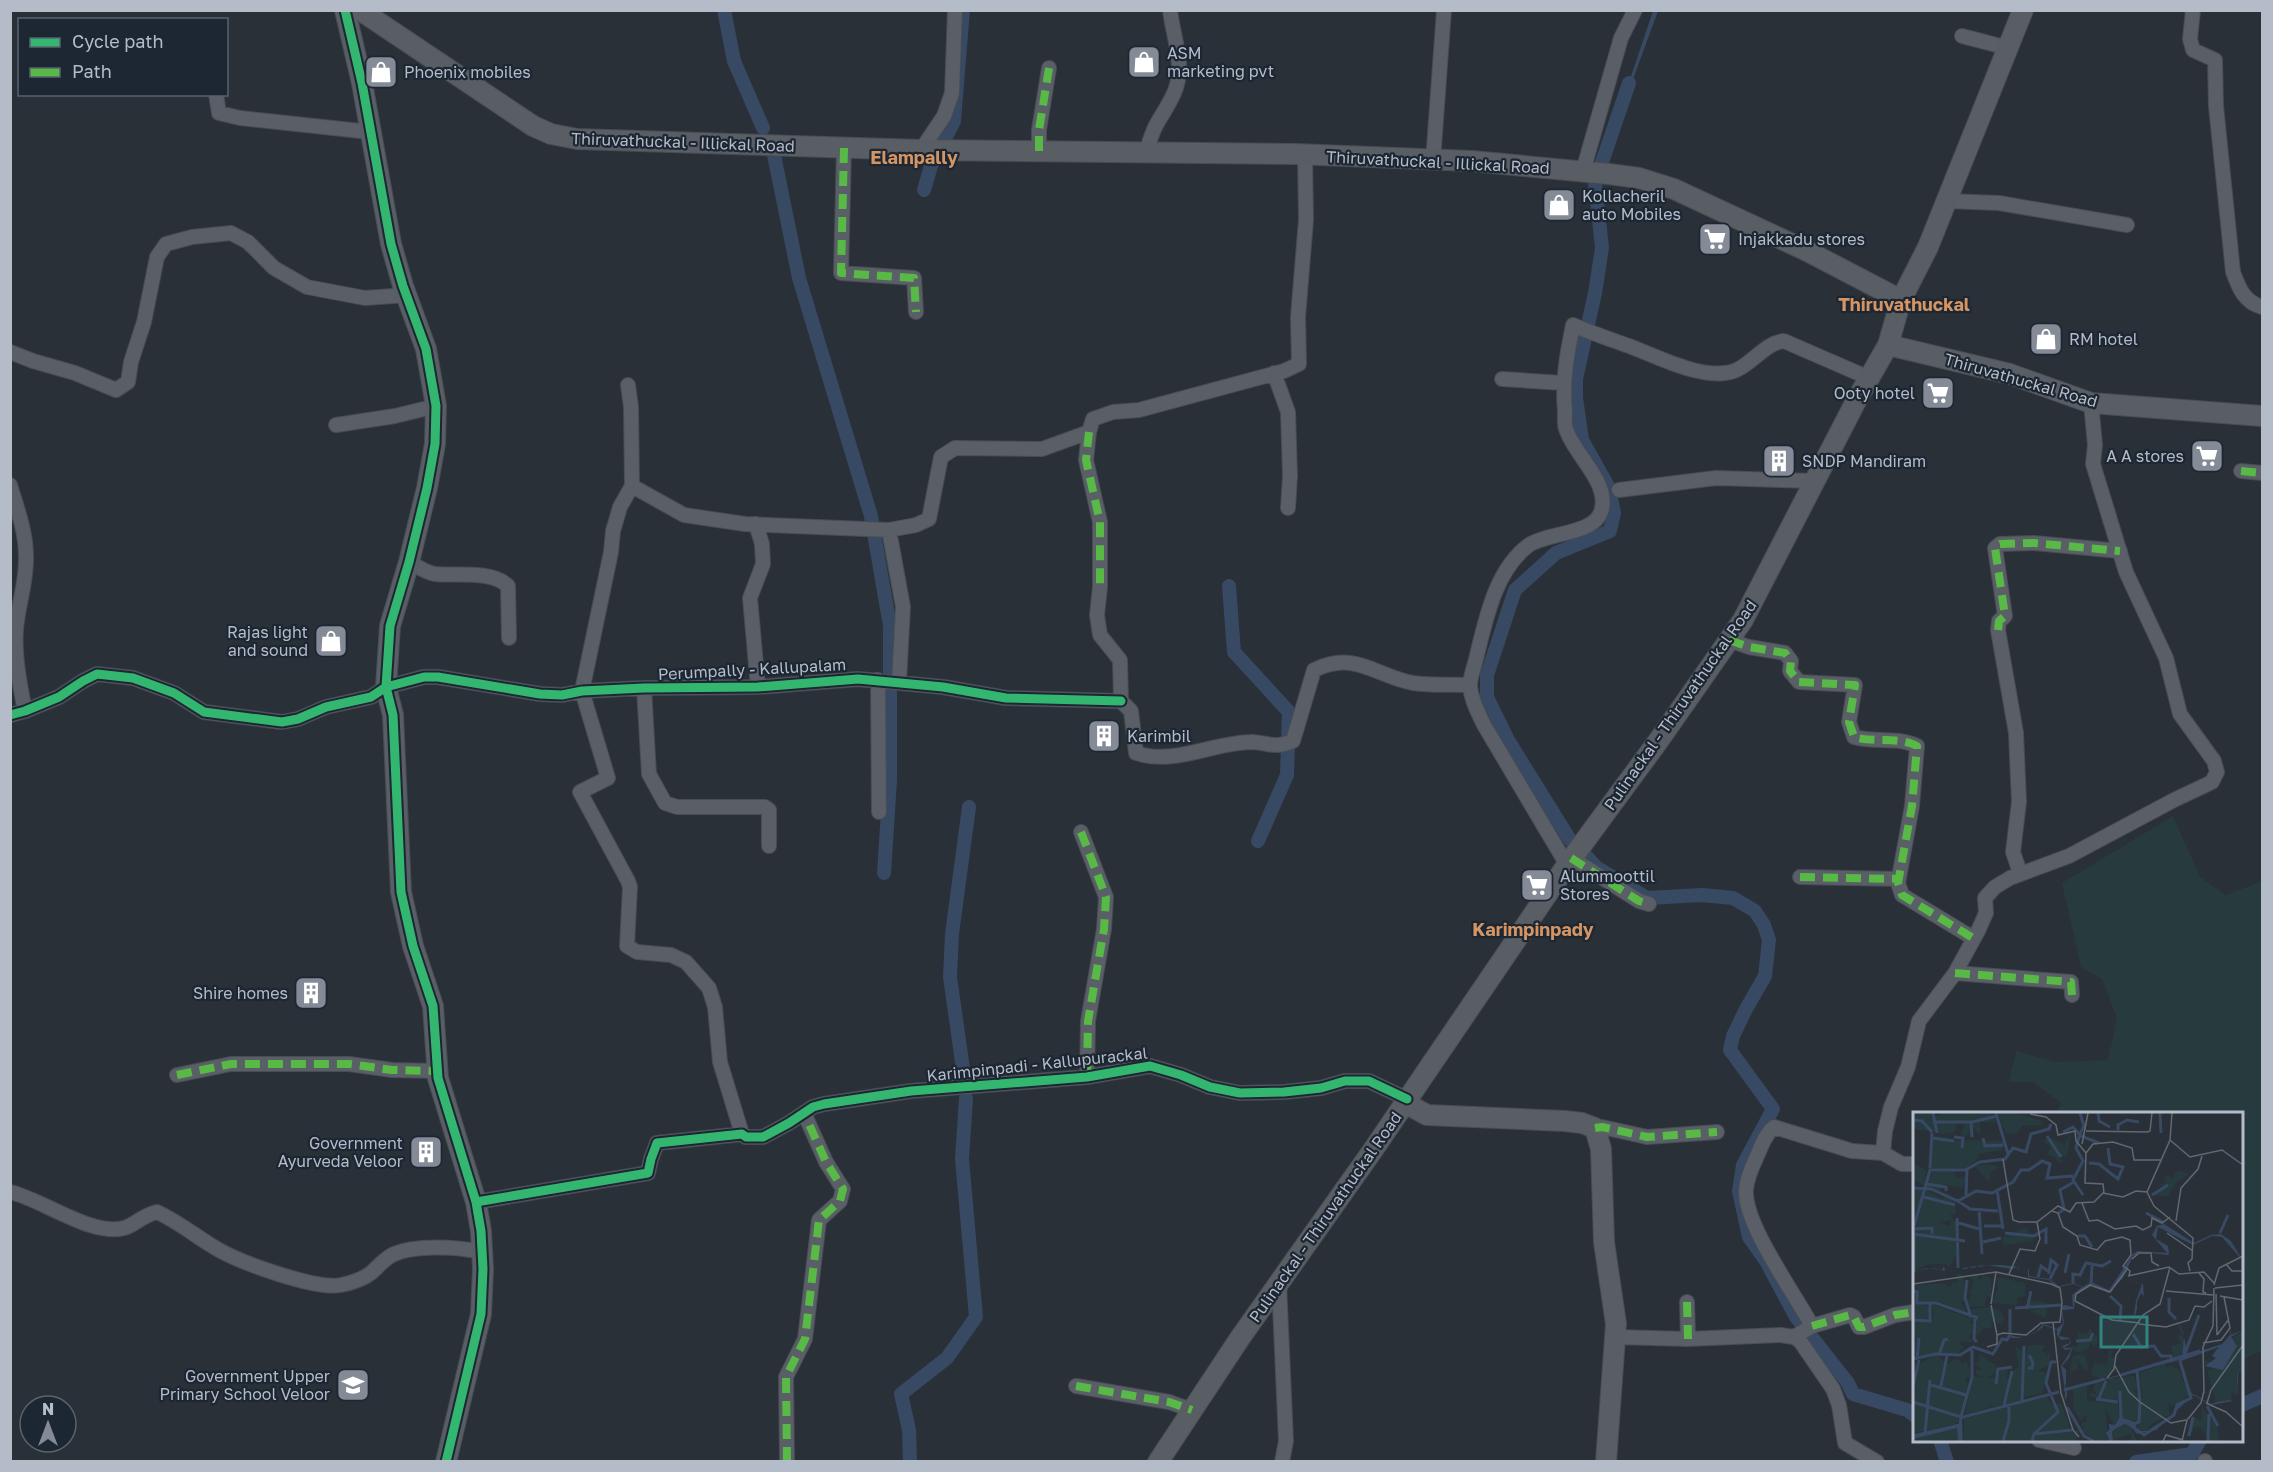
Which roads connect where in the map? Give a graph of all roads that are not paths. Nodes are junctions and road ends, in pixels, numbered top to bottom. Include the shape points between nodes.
1 (345, 10) edge
2 (360, 10) edge
3 (955, 10) edge
4 (1170, 10) edge
5 (1444, 10) edge
6 (1635, 10) edge
7 (2022, 10) edge
8 (2193, 10) edge
9 (1962, 36) dead end
10 (2008, 48) junction
11 (1049, 68) dead end
12 (216, 96) edge
13 (370, 132) junction
14 (844, 148) junction
15 (934, 150) junction
16 (1039, 151) junction
17 (1147, 152) junction
18 (1305, 154) junction
19 (1433, 161) junction
20 (1586, 172) junction
21 (1947, 201) junction
22 (2127, 225) dead end
23 (406, 295) junction
24 (1901, 300) junction
25 (2262, 307) edge
26 (916, 312) dead end
27 (1888, 345) junction
28 (10, 352) edge
29 (1274, 373) junction
30 (1869, 378) junction
31 (1502, 379) dead end
32 (1563, 383) junction
33 (628, 385) dead end
34 (2091, 404) junction
35 (436, 406) junction
36 (2262, 416) edge
37 (336, 425) dead end
38 (1089, 432) junction
39 (2241, 471) dead end
40 (2262, 473) edge
41 (1815, 481) junction
42 (10, 485) edge
43 (632, 486) junction
44 (1619, 490) dead end
45 (1288, 508) dead end
46 (756, 524) junction
47 (878, 529) junction
48 (2120, 551) junction
49 (409, 562) junction
50 (509, 638) dead end
51 (1729, 640) junction
52 (878, 680) junction
53 (899, 682) junction
54 (1470, 685) junction
55 (386, 687) junction
56 (758, 687) junction
57 (644, 688) junction
58 (582, 691) junction
59 (1121, 701) junction
60 (25, 711) junction
61 (10, 715) edge
62 (879, 813) dead end
63 (1081, 832) dead end
64 (769, 846) dead end
65 (1574, 854) junction
66 (2020, 873) junction
67 (1800, 877) dead end
68 (1899, 879) junction
69 (1649, 904) dead end
70 (1973, 938) junction
71 (1955, 973) junction
72 (2072, 995) dead end
73 (437, 1071) junction
74 (177, 1075) dead end
75 (1087, 1077) junction
76 (1406, 1101) junction
77 (804, 1113) junction
78 (1596, 1128) junction
79 (1717, 1132) dead end
80 (742, 1134) junction
81 (1883, 1152) junction
82 (1913, 1164) edge
83 (10, 1192) edge
84 (476, 1202) junction
85 (482, 1252) junction
86 (1279, 1283) junction
87 (1687, 1302) dead end
88 (1913, 1312) edge
89 (1810, 1327) junction
90 (1615, 1337) junction
91 (1794, 1337) junction
92 (1688, 1339) junction
93 (1076, 1386) dead end
94 (1191, 1410) junction
95 (2048, 1442) edge
96 (2074, 1448) dead end
97 (446, 1461) edge
98 (788, 1461) edge
99 (1158, 1461) edge
100 (1282, 1461) edge
101 (1606, 1461) edge
102 (1877, 1461) edge

1 - 13 main road
2 - 14 main road, Thiruvathuckal - Illickal Road via 525,121 551,134 577,139
3 - 15 street via 952,93
4 - 17 street via 1179,53 1177,81 1175,92 1150,134
5 - 19 street
6 - 20 street via 1621,38
7 - 10 main road, Pulinackal - Thiruvathuckal Road
8 - 25 street via 2193,50 2216,60 2216,106 2233,272 2241,293
9 - 10 street
10 - 21 main road, Pulinackal - Thiruvathuckal Road
11 - 16 street
12 - 13 street via 219,113
13 - 23 main road via 391,244
14 - 15 main road, Thiruvathuckal - Illickal Road
14 - 26 street via 841,273 914,278
15 - 16 main road, Thiruvathuckal - Illickal Road
16 - 17 main road, Thiruvathuckal - Illickal Road
17 - 18 main road, Thiruvathuckal - Illickal Road
18 - 19 main road, Thiruvathuckal - Illickal Road
18 - 29 street via 1299,364
19 - 20 main road, Thiruvathuckal - Illickal Road
20 - 24 main road, Thiruvathuckal - Illickal Road via 1655,182 1702,201
21 - 22 street via 2000,203
21 - 24 main road, Pulinackal - Thiruvathuckal Road
23 - 28 street via 365,298 307,287 231,233 192,237 166,244 157,257 128,382 116,390
23 - 35 main road via 426,348
24 - 27 main road, Pulinackal - Thiruvathuckal Road
27 - 30 main road, Pulinackal - Thiruvathuckal Road
27 - 34 main road, Thiruvathuckal Road via 2010,374
29 - 38 street via 1139,410 1113,412 1093,419
29 - 45 street via 1288,412
30 - 32 street via 1784,340 1726,374 1682,366 1572,325
30 - 41 main road, Pulinackal - Thiruvathuckal Road
31 - 32 street
32 - 54 street via 1566,430 1597,480 1601,512 1590,526 1529,545 1512,562 1490,606
33 - 43 street
34 - 36 main road, Thiruvathuckal Road
34 - 48 street via 2093,464
35 - 37 street
35 - 49 main road via 435,444
38 - 47 street via 1042,449 955,448 941,457 929,519 916,525
38 - 59 street via 1086,460 1100,522 1097,615 1100,635 1120,660
39 - 40 street
41 - 44 street via 1716,478
41 - 51 main road, Pulinackal - Thiruvathuckal Road
42 - 60 street via 26,557 16,629
43 - 46 street via 684,515
43 - 58 street via 613,531
46 - 47 street
46 - 56 street via 763,564 750,598
47 - 53 street via 903,607
48 - 66 street via 2034,543 2000,544 1995,548 2005,616 1999,621 1998,630 2016,734 2019,802 2013,852
48 - 66 street via 2166,658 2180,714 2214,761 2217,772 2212,782 2069,856
49 - 50 street via 432,574 458,573 502,580 508,585
49 - 55 main road via 390,626
51 - 65 main road, Pulinackal - Thiruvathuckal Road
51 - 68 street via 1785,653 1791,661 1790,671 1799,682 1855,686 1849,722 1854,737 1906,741 1917,746 1912,807
52 - 53 street, Perumpally - Kallupalam
52 - 56 street, Perumpally - Kallupalam via 841,679
52 - 62 street
53 - 59 street, Perumpally - Kallupalam via 1006,698
54 - 59 street via 1413,683 1343,661 1329,663 1314,670 1293,741 1280,746 1251,742 1147,757 1136,753 1131,711
54 - 65 street via 1473,703 1484,725
55 - 58 street, Perumpally - Kallupalam via 438,676 540,694
55 - 60 street, Perumpally - Kallupalam via 371,697 282,722 204,712 174,693 133,678 97,674 59,697
55 - 73 main road via 393,715 402,892 413,946 433,1006
56 - 57 street, Perumpally - Kallupalam
57 - 58 street, Perumpally - Kallupalam
57 - 64 street via 649,774 665,803 677,807 765,807 770,815
58 - 80 street via 608,778 580,792 630,887 627,946 637,952 671,955 686,962 705,980 715,1006 720,1062
60 - 61 street, Perumpally - Kallupalam
63 - 75 street via 1107,897 1088,1021
65 - 69 street via 1639,901
65 - 76 main road, Pulinackal - Thiruvathuckal Road
66 - 70 street via 1995,887 1985,898 1986,913
67 - 68 street
68 - 70 street via 1902,896
70 - 71 street
71 - 72 street via 2071,982
71 - 81 street via 1919,1021 1908,1067 1891,1107
73 - 74 street via 349,1064 231,1064
73 - 84 main road
75 - 76 street, Karimpinpadi - Kallupurackal via 1150,1065 1210,1087 1240,1093 1284,1092 1345,1081 1369,1081
75 - 77 street, Karimpinpadi - Kallupurackal via 911,1091 824,1104
76 - 78 main road via 1427,1115 1565,1121
76 - 86 main road, Pulinackal - Thiruvathuckal Road
77 - 80 street, Karimpinpadi - Kallupurackal via 763,1137
77 - 98 street via 843,1189 840,1201 819,1220 805,1340 786,1377
78 - 79 street via 1647,1137
78 - 90 main road via 1601,1149 1604,1242
80 - 84 street, Karimpinpadi - Kallupurackal via 657,1143 648,1173
81 - 82 street via 1902,1164
81 - 89 street via 1852,1151 1774,1127 1751,1171 1746,1191 1750,1212 1760,1238
83 - 85 street via 99,1229 124,1228 157,1212 220,1251 283,1276 314,1283 339,1286 362,1278 392,1255 409,1251 445,1248
84 - 85 main road
85 - 97 main road via 481,1314
86 - 94 main road, Pulinackal - Thiruvathuckal Road
86 - 100 street via 1286,1441
87 - 92 street
88 - 89 street via 1864,1327 1859,1327 1850,1315
89 - 91 street
90 - 92 street
90 - 101 main road
91 - 92 street
91 - 102 street via 1833,1389 1845,1443
93 - 94 street via 1169,1402
94 - 99 main road, Pulinackal - Thiruvathuckal Road
95 - 96 street

